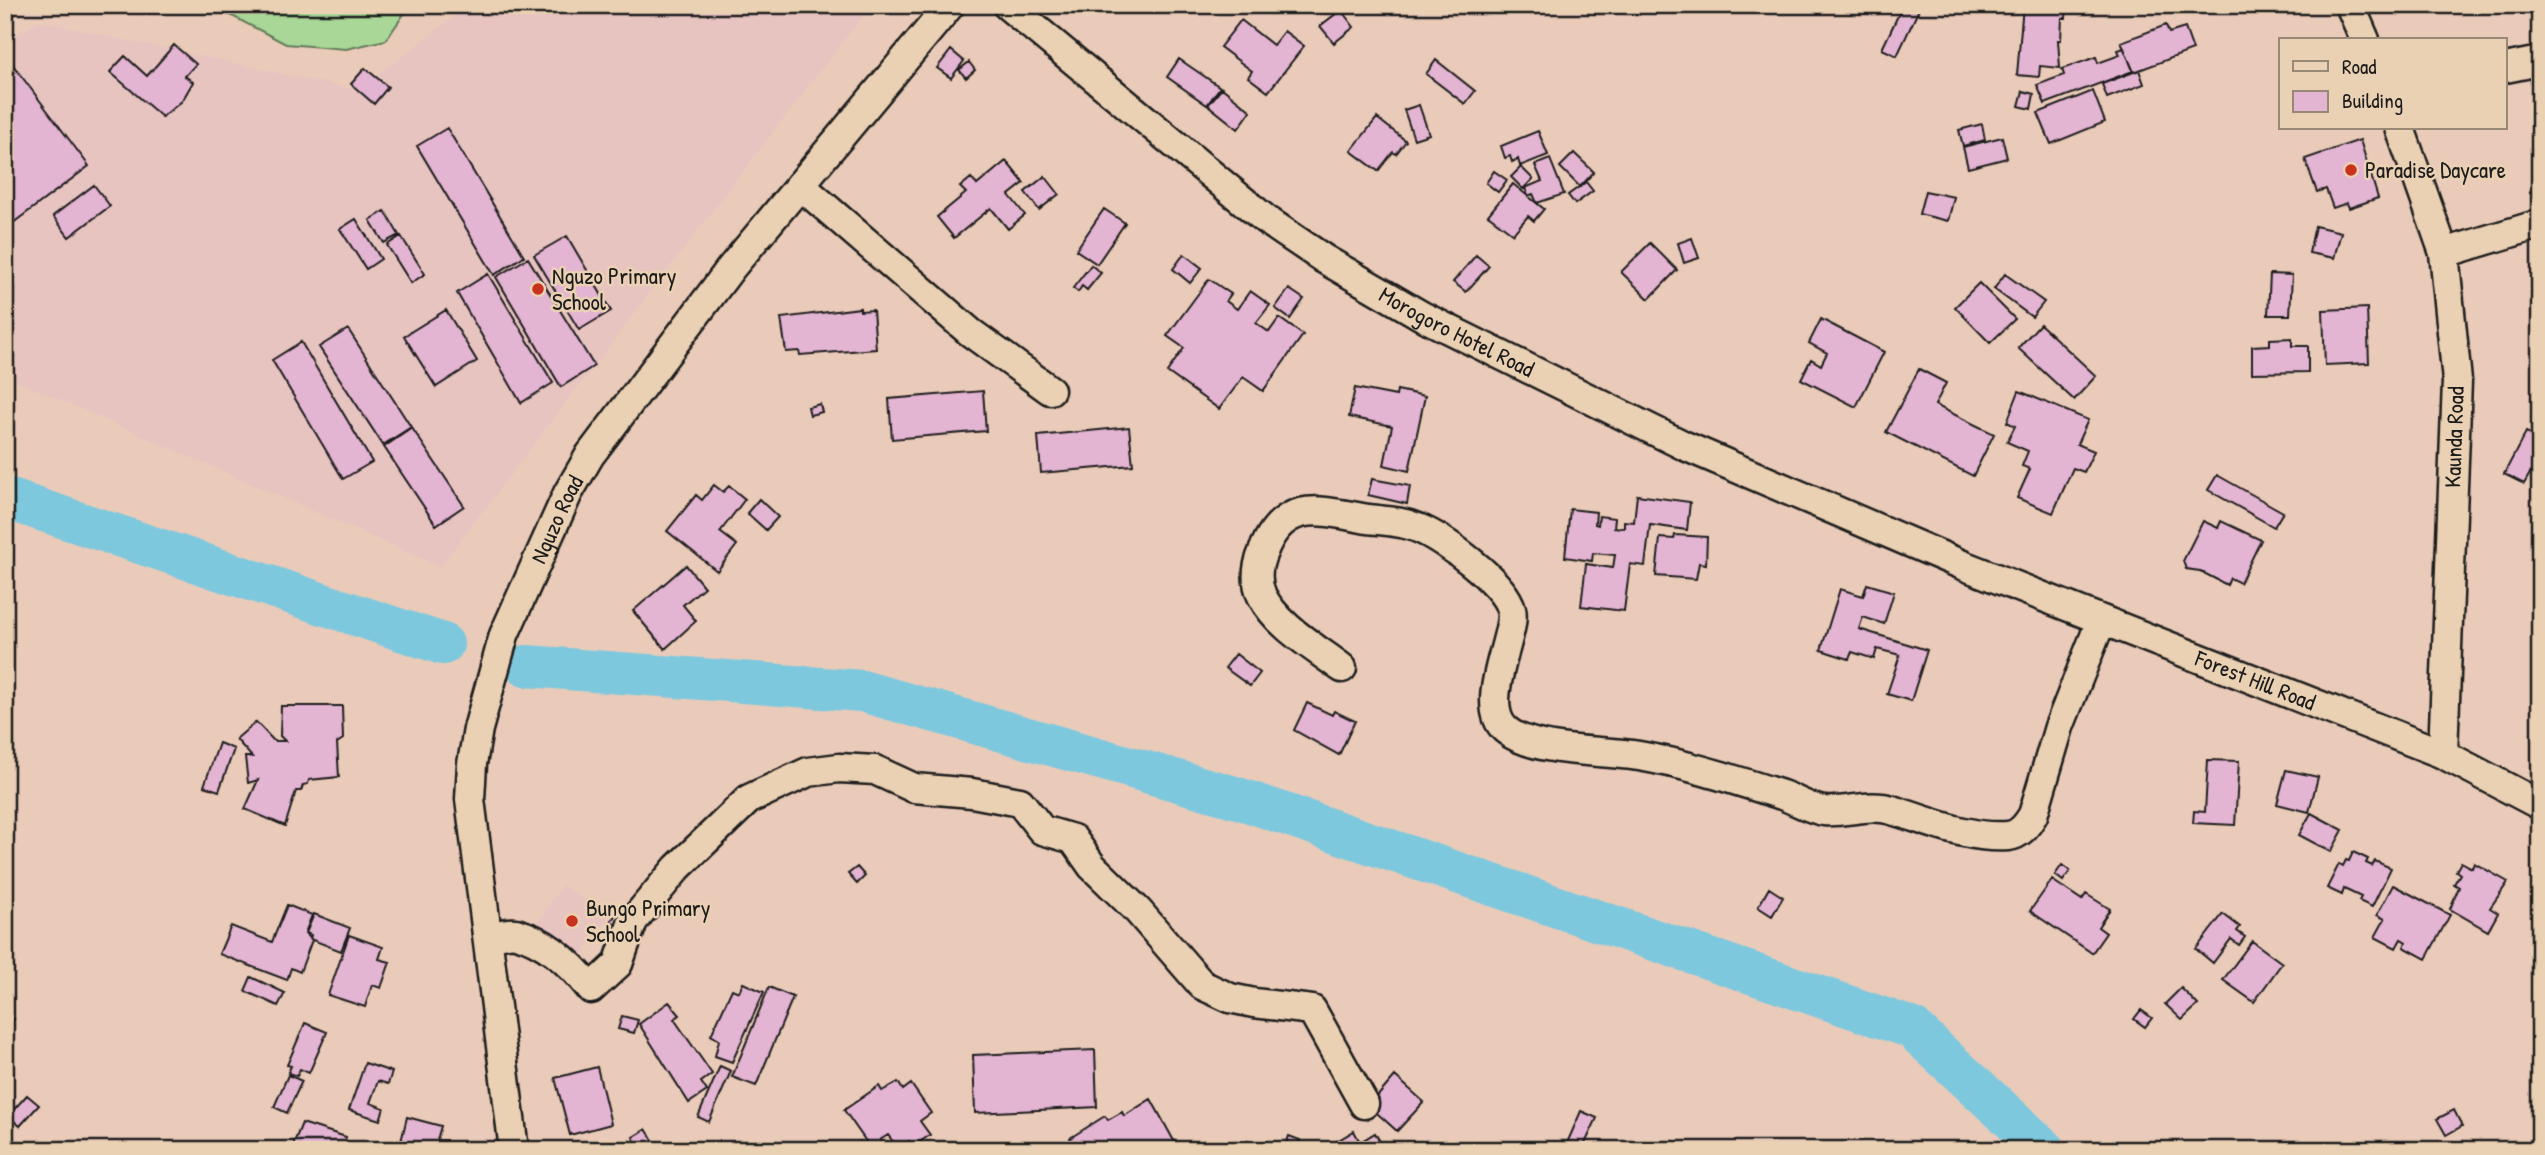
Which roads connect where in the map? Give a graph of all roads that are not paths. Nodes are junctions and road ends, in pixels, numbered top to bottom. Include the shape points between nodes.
1 (950, 5) edge
2 (1007, 5) edge
3 (2350, 5) edge
4 (2364, 38) edge
5 (2540, 61) edge
6 (2506, 68) edge
7 (2401, 130) edge
8 (800, 184) junction
9 (2540, 224) edge
10 (2444, 253) junction
11 (1050, 390) dead end
12 (1965, 566) joint
13 (2101, 621) junction
14 (1342, 668) dead end
15 (2443, 754) junction
16 (2540, 805) edge
17 (489, 933) junction
18 (1364, 1104) dead end
19 (514, 1150) edge

1 - 8 street, Nguzo Road
2 - 12 street, Morogoro Hotel Road via 1234,194 1324,259 1446,329 1685,446
3 - 4 street
5 - 6 street
7 - 10 street, Kaunda Road
8 - 11 street via 970,332
8 - 17 street, Nguzo Road via 590,455 504,635 472,764 470,799
9 - 10 street
10 - 15 street, Kaunda Road via 2457,381
12 - 13 street, Forest Hill Road
13 - 14 street via 2059,727 2033,815 2010,836 1963,831 1881,807 1825,811 1675,764 1521,738 1506,729 1498,715 1497,681 1513,615 1508,601 1487,578 1450,546 1415,527 1305,511 1283,520 1272,533 1259,563 1259,588 1271,609
13 - 15 street, Forest Hill Road
15 - 16 street, Forest Hill Road
17 - 18 street via 513,932 542,943 571,964 591,989 618,964 626,933 642,910 677,868 749,799 808,772 875,770 914,788 1020,802 1042,830 1073,839 1092,866 1202,985 1230,998 1312,1010
17 - 19 street, Nguzo Road

